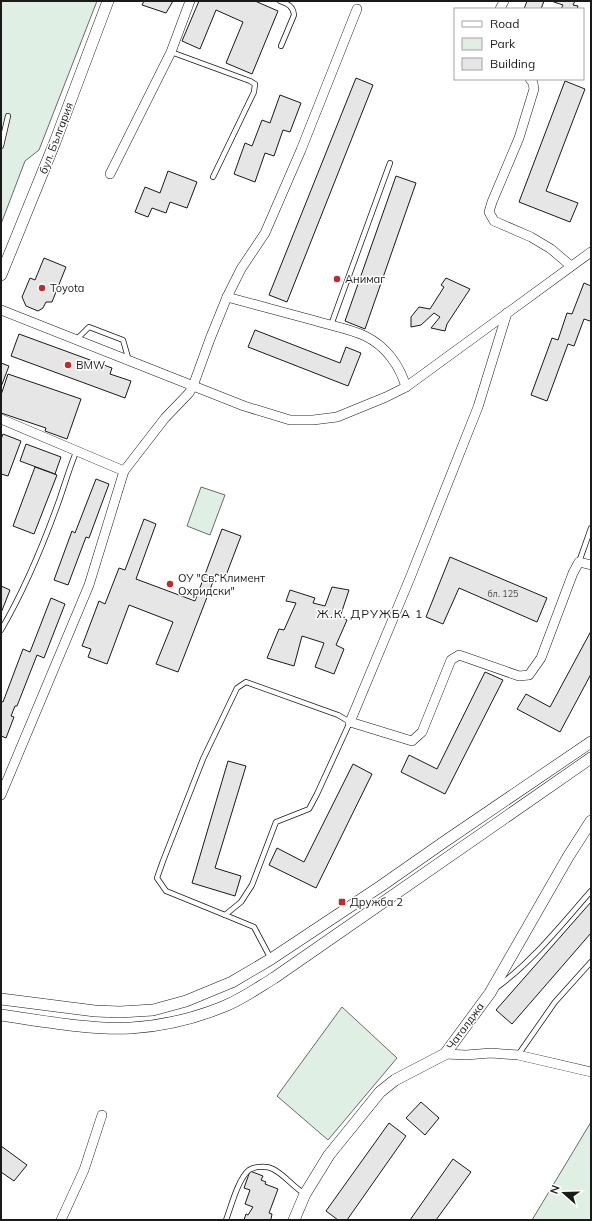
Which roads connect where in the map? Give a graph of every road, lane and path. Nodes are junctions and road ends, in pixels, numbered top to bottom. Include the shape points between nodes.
1 (108, 1) edge
2 (190, 1) edge
3 (280, 1) edge
4 (358, 9) dead end
5 (281, 46) dead end
6 (171, 52) junction
7 (531, 80) edge
8 (8, 116) dead end
9 (1, 146) edge
10 (390, 163) dead end
11 (110, 174) dead end
12 (213, 177) dead end
13 (591, 252) edge
14 (571, 266) junction
15 (1, 275) edge
16 (227, 297) junction
17 (1, 310) edge
18 (507, 313) junction
19 (331, 326) junction
20 (76, 340) junction
21 (129, 361) junction
22 (193, 386) junction
23 (406, 387) junction
24 (2, 422) edge
25 (76, 452) junction
26 (124, 471) junction
27 (591, 528) edge
28 (580, 562) junction
29 (591, 565) edge
30 (1, 630) edge
31 (350, 722) junction
32 (591, 742) edge
33 (591, 758) edge
34 (1, 795) edge
35 (591, 821) edge
36 (591, 891) edge
37 (225, 915) junction
38 (271, 959) junction
39 (591, 962) edge
40 (490, 992) junction
41 (1, 999) edge
42 (1, 1015) edge
43 (445, 1054) junction
44 (518, 1055) junction
45 (591, 1072) edge
46 (102, 1115) dead end
47 (305, 1194) junction
48 (60, 1220) edge
49 (226, 1220) edge
50 (294, 1220) edge

1 - 15 street, бул. България
2 - 6 street
3 - 5 lane via 290,5 294,15
4 - 16 street via 265,233 241,269
6 - 11 street
6 - 12 lane via 255,84 254,92
7 - 14 street via 534,89 519,138 490,212 494,221 531,237 551,249
8 - 9 lane
10 - 19 lane
13 - 14 street
14 - 18 street
16 - 19 street
16 - 22 street
17 - 20 street
18 - 23 street
18 - 31 street via 478,407
19 - 23 street via 366,336 385,351 403,376
20 - 21 street
20 - 21 lane via 89,327 122,340
21 - 22 street
22 - 23 street via 244,406 290,420 337,418
22 - 26 street
24 - 25 street
25 - 26 street
25 - 30 lane via 36,559
26 - 34 street via 89,585 6,777
27 - 28 lane
28 - 29 street
28 - 31 street via 541,658 529,675 519,676 459,655 451,660 422,732 412,741
31 - 37 lane via 309,809 276,822 252,885 241,902
31 - 37 lane via 338,715 246,682 237,688 203,759 158,878 166,891
32 - 38 street
33 - 42 street via 274,978 222,1008 176,1022 132,1028 101,1028
35 - 40 street, Чаталджа
36 - 40 lane via 514,975
37 - 38 lane via 254,928
38 - 41 street via 232,982 186,1001 153,1010 95,1011
39 - 44 lane via 555,1002
40 - 43 street, Чаталджа
43 - 44 street
43 - 47 street, Чаталджа via 395,1080 380,1092 329,1155
44 - 45 street
46 - 48 street via 84,1170
47 - 49 lane via 272,1169 258,1167 250,1170 244,1177
47 - 50 street, Чаталджа

